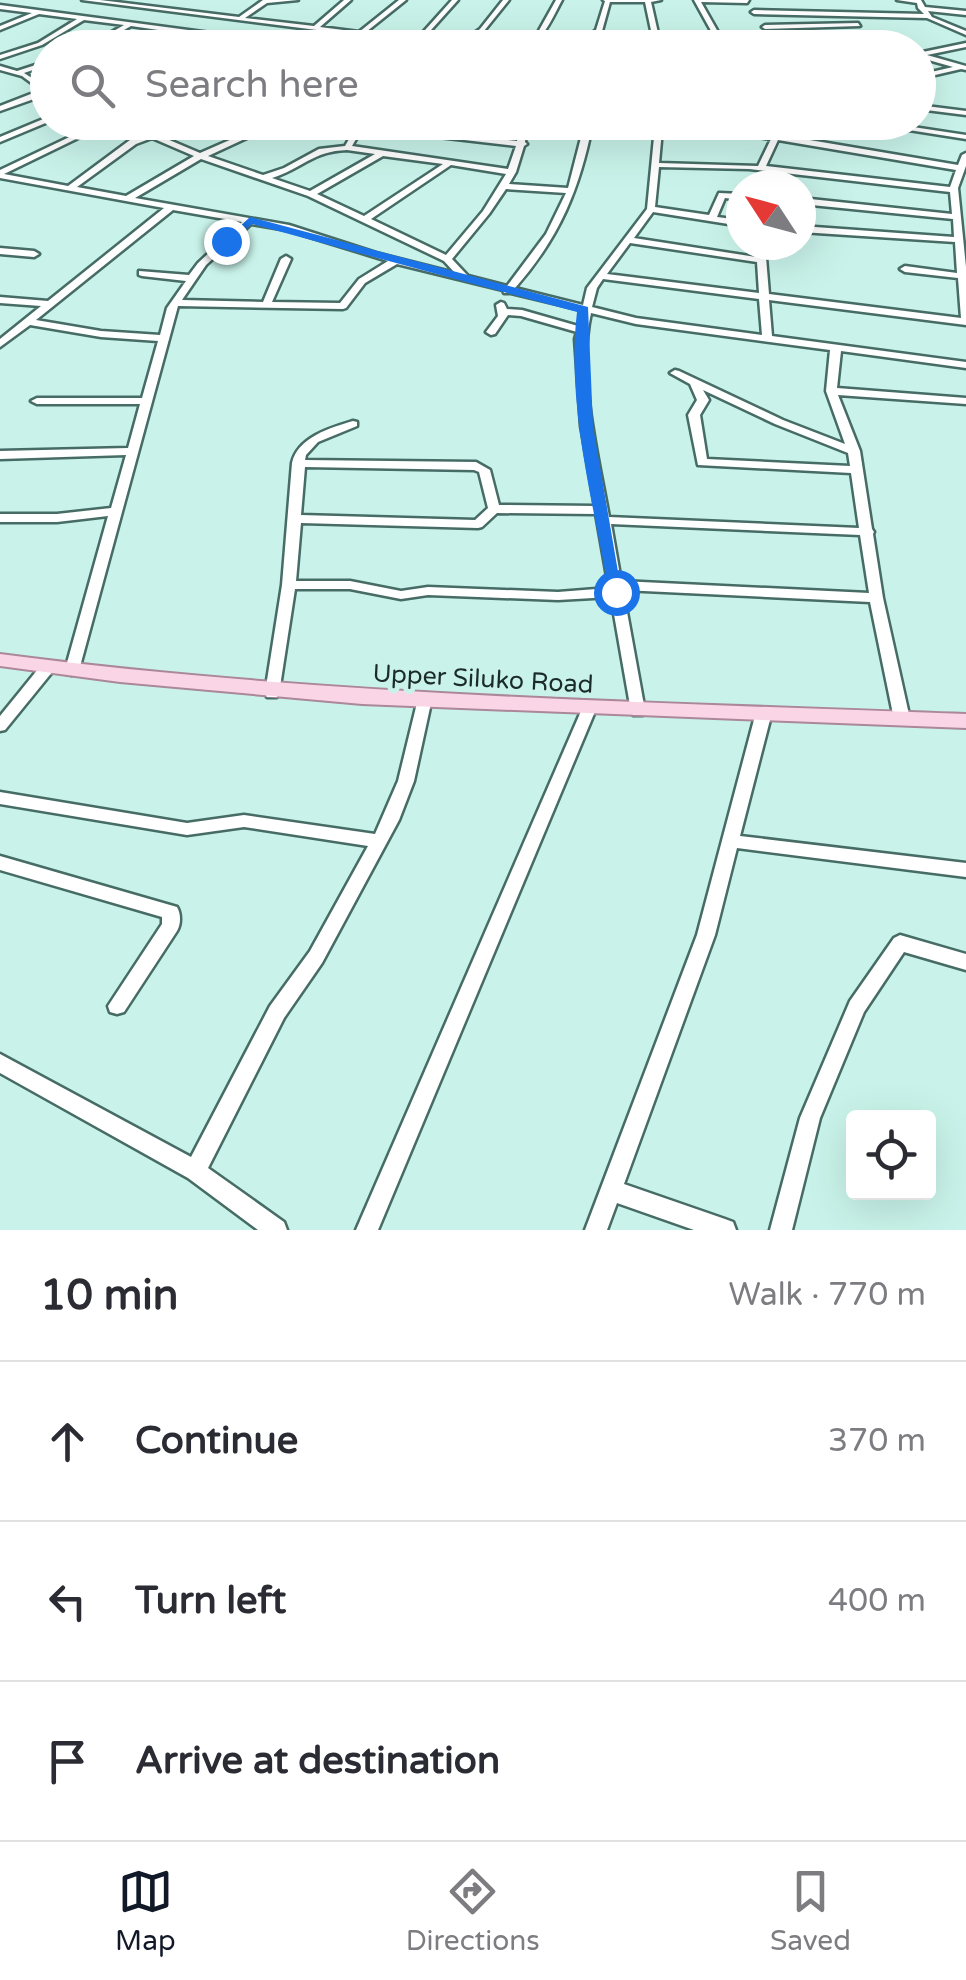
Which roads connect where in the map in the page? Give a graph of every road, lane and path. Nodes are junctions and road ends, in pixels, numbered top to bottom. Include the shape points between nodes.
1 (85, 0) edge
2 (146, 0) edge
3 (207, 0) edge
4 (267, 0) edge
5 (295, 0) edge
6 (348, 0) edge
7 (403, 0) edge
8 (455, 0) edge
9 (506, 0) edge
10 (559, 0) edge
11 (607, 0) edge
12 (648, 0) edge
13 (658, 0) edge
14 (698, 0) edge
15 (732, 0) edge
16 (900, 0) edge
17 (94, 1) edge
18 (748, 1) edge
19 (825, 2) edge
20 (919, 3) edge
21 (135, 6) junction
22 (0, 8) edge
23 (38, 12) junction
24 (754, 12) junction
25 (838, 12) junction
26 (192, 13) junction
27 (966, 14) edge
28 (928, 16) junction
29 (83, 18) junction
30 (241, 18) junction
31 (131, 24) junction
32 (858, 25) junction
33 (316, 27) junction
34 (765, 27) junction
35 (0, 28) edge
36 (159, 28) junction
37 (63, 30) edge
38 (120, 30) edge
39 (179, 30) edge
40 (339, 30) edge
41 (366, 30) edge
42 (428, 30) edge
43 (478, 30) edge
44 (542, 30) edge
45 (599, 30) edge
46 (655, 30) edge
47 (713, 30) edge
48 (767, 30) edge
49 (865, 30) edge
50 (966, 33) edge
51 (966, 45) edge
52 (30, 47) edge
53 (936, 51) edge
54 (0, 57) edge
55 (936, 60) edge
56 (0, 68) edge
57 (30, 68) edge
58 (963, 68) edge
59 (15, 73) junction
60 (940, 74) junction
61 (936, 75) edge
62 (936, 77) edge
63 (0, 78) edge
64 (30, 82) edge
65 (30, 98) edge
66 (0, 109) edge
67 (936, 110) edge
68 (966, 113) edge
69 (30, 127) edge
70 (936, 133) edge
71 (953, 135) junction
72 (966, 137) edge
73 (0, 140) edge
74 (71, 140) edge
75 (137, 140) edge
76 (162, 140) edge
77 (237, 140) edge
78 (351, 140) edge
79 (482, 140) edge
80 (522, 140) edge
81 (585, 140) edge
82 (658, 140) edge
83 (775, 140) edge
84 (794, 140) edge
85 (522, 144) junction
86 (346, 148) junction
87 (380, 155) junction
88 (966, 155) edge
89 (200, 156) junction
90 (447, 165) junction
91 (657, 165) junction
92 (761, 168) junction
93 (959, 168) junction
94 (780, 170) edge
95 (512, 172) junction
96 (0, 174) edge
97 (816, 174) edge
98 (264, 177) junction
99 (505, 186) junction
100 (69, 189) junction
101 (955, 190) junction
102 (572, 191) junction
103 (311, 194) junction
104 (726, 195) edge
105 (127, 198) junction
106 (816, 203) edge
107 (172, 207) junction
108 (650, 209) junction
109 (956, 218) junction
110 (712, 219) junction
111 (250, 220) junction
112 (364, 220) junction
113 (726, 221) edge
114 (816, 230) edge
115 (626, 240) junction
116 (958, 240) junction
117 (0, 251) edge
118 (34, 254) dead end
119 (726, 255) edge
120 (286, 259) dead end
121 (448, 260) junction
122 (761, 260) edge
123 (395, 261) junction
124 (905, 269) dead end
125 (142, 273) dead end
126 (600, 276) junction
127 (961, 276) junction
128 (188, 278) junction
129 (466, 278) junction
130 (504, 290) junction
131 (761, 297) junction
132 (0, 300) edge
133 (176, 303) junction
134 (50, 304) junction
135 (266, 305) junction
136 (584, 310) junction
137 (502, 312) junction
138 (966, 320) edge
139 (29, 322) junction
140 (582, 330) junction
141 (490, 332) dead end
142 (164, 338) junction
143 (767, 339) junction
144 (0, 344) edge
145 (836, 346) junction
146 (966, 365) edge
147 (675, 372) dead end
148 (695, 385) junction
149 (831, 391) junction
150 (37, 401) dead end
151 (146, 401) junction
152 (966, 401) edge
153 (352, 424) dead end
154 (854, 450) junction
155 (132, 452) junction
156 (0, 455) edge
157 (298, 463) junction
158 (857, 470) junction
159 (494, 509) junction
160 (116, 511) junction
161 (602, 514) junction
162 (0, 518) edge
163 (295, 519) junction
164 (868, 532) junction
165 (289, 585) junction
166 (616, 588) junction
167 (876, 598) junction
168 (0, 660) edge
169 (48, 667) junction
170 (72, 670) junction
171 (272, 693) junction
172 (424, 703) junction
173 (589, 709) junction
174 (638, 711) junction
175 (763, 716) junction
176 (902, 719) junction
177 (966, 722) edge
178 (0, 726) edge
179 (0, 798) edge
180 (380, 841) junction
181 (730, 841) junction
182 (0, 863) edge
183 (966, 870) edge
184 (966, 962) edge
185 (117, 1006) dead end
186 (0, 1063) edge
187 (194, 1170) junction
188 (611, 1190) junction
189 (276, 1230) edge
190 (367, 1230) edge
191 (596, 1230) edge
192 (725, 1230) edge
193 (781, 1230) edge

1 - 17 street
2 - 21 street
3 - 26 street
4 - 5 street
4 - 30 street
6 - 33 street
7 - 41 street
8 - 42 street
9 - 43 street
10 - 44 street
11 - 12 street
11 - 45 street
12 - 13 street
12 - 46 street
14 - 15 street
14 - 47 street
15 - 18 street
16 - 20 street
17 - 21 street
18 - 24 street
19 - 25 street
20 - 27 street
20 - 28 street
21 - 26 street
22 - 23 street
23 - 29 street
23 - 35 street
24 - 25 street
24 - 34 street
25 - 28 street
25 - 32 street
26 - 30 street
26 - 36 street
28 - 50 street
29 - 31 street
29 - 37 street
30 - 33 street
31 - 36 street
31 - 38 street
32 - 34 street
32 - 49 street
33 - 40 street
34 - 48 street
36 - 39 street
51 - 53 street
52 - 54 street
55 - 58 street
56 - 59 street
57 - 59 street
58 - 60 street
59 - 63 street
59 - 64 street
60 - 61 street
60 - 62 street
65 - 66 street
67 - 68 street
68 - 71 street
69 - 73 street
70 - 71 street
71 - 72 street
74 - 96 street
75 - 100 street
76 - 89 street
77 - 89 street
78 - 86 street
79 - 85 street
80 - 85 street
81 - 102 street
82 - 91 street
83 - 92 street
84 - 93 street
85 - 95 street
86 - 87 street
86 - 98 street via 322,147
87 - 90 street
87 - 103 street
88 - 93 street
89 - 98 street
89 - 105 street
90 - 95 street
90 - 112 street
91 - 92 street
91 - 108 street
92 - 94 street
93 - 101 street
95 - 99 street
96 - 100 street
97 - 101 street
98 - 103 street
99 - 102 street
99 - 121 street
100 - 105 street
101 - 109 street
102 - 130 street via 542,254
103 - 112 street
104 - 110 street
105 - 107 street
106 - 109 street
107 - 111 street
107 - 134 street
108 - 110 street
108 - 115 street
109 - 116 street
110 - 113 street
111 - 123 street
111 - 128 street
112 - 121 street
114 - 116 street
115 - 119 street
115 - 126 street
116 - 127 street
117 - 118 street
120 - 135 street
121 - 129 street
122 - 131 street
123 - 129 street
123 - 135 street via 362,281 343,306
124 - 127 street
125 - 128 street
126 - 131 street
126 - 136 street
127 - 138 street
128 - 133 street
129 - 130 street
130 - 136 street
130 - 137 street
131 - 138 street
131 - 143 street
132 - 134 street
133 - 135 street
133 - 142 street
134 - 139 street
136 - 140 street
136 - 143 street
137 - 140 street
137 - 141 street
139 - 142 street
139 - 144 street
140 - 161 street via 587,426
142 - 151 street
143 - 145 street
145 - 146 street
145 - 149 street
147 - 148 street
148 - 154 street
148 - 158 street via 703,400 694,415 702,462
149 - 152 street
149 - 154 street
150 - 151 street
151 - 155 street
153 - 157 street via 306,446
154 - 158 street
155 - 156 street
155 - 160 street
157 - 159 street via 476,466 484,470
157 - 163 street
158 - 164 street
159 - 161 street
159 - 163 street via 478,524
160 - 162 street
160 - 170 street
161 - 164 street
161 - 166 street
163 - 165 street
164 - 167 street
165 - 166 street via 360,586 401,595 558,596
165 - 171 street
166 - 167 street
166 - 174 street
167 - 176 street
168 - 169 main road, Upper Siluko Road
169 - 170 main road, Upper Siluko Road
169 - 178 street
170 - 171 main road, Upper Siluko Road
171 - 172 main road, Upper Siluko Road
172 - 173 main road, Upper Siluko Road
172 - 180 street via 406,782
173 - 174 main road, Upper Siluko Road
173 - 190 street
174 - 175 main road, Upper Siluko Road
175 - 176 main road, Upper Siluko Road
175 - 181 street
176 - 177 main road, Upper Siluko Road
179 - 180 street via 188,829 244,821
180 - 187 street via 277,1012
181 - 183 street
181 - 188 street via 706,936
182 - 185 street via 171,912 172,926
184 - 193 street via 900,943 857,1007 810,1118
186 - 187 street
187 - 189 street
188 - 191 street
188 - 192 street

